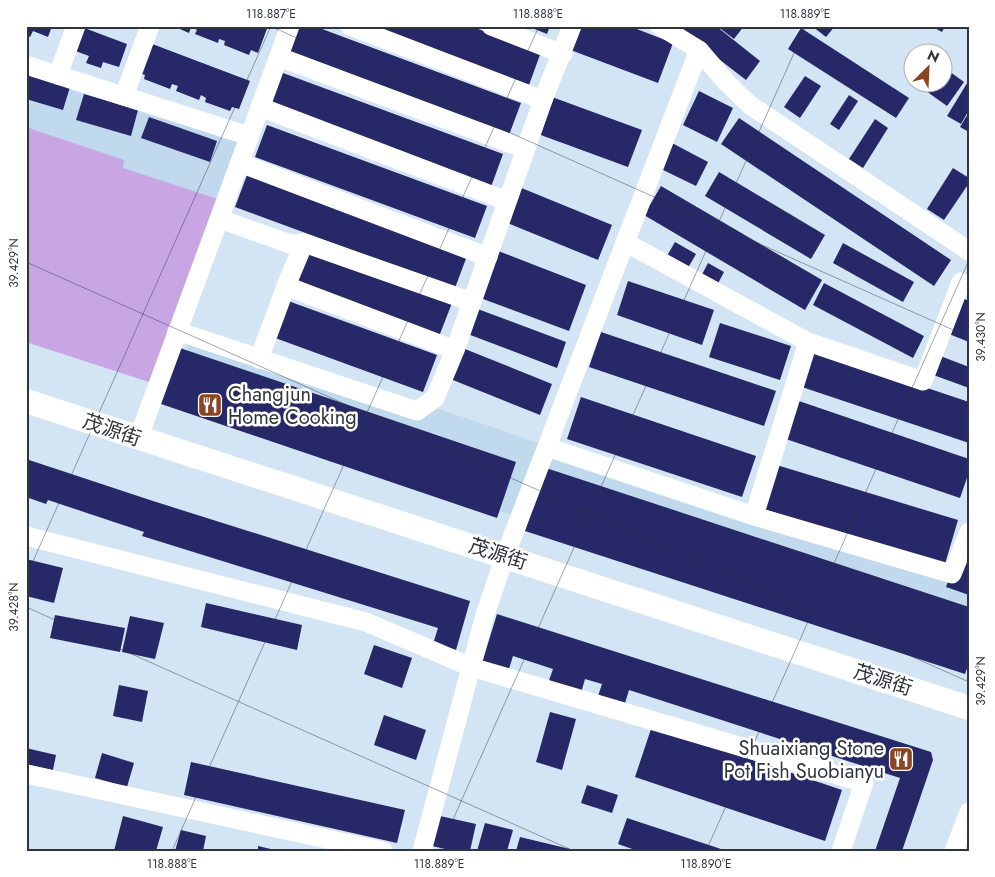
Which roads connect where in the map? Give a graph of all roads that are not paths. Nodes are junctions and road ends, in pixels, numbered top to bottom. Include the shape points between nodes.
1 (76, 26) edge
2 (150, 26) edge
3 (290, 26) edge
4 (350, 26) edge
5 (491, 26) edge
6 (572, 26) edge
7 (660, 26) edge
8 (699, 50) junction
9 (563, 54) junction
10 (279, 57) junction
11 (26, 65) edge
12 (58, 75) junction
13 (124, 96) junction
14 (543, 100) junction
15 (260, 107) junction
16 (249, 136) junction
17 (525, 149) junction
18 (240, 163) junction
19 (507, 201) junction
20 (220, 219) junction
21 (625, 242) junction
22 (304, 243) junction
23 (969, 251) edge
24 (488, 257) junction
25 (969, 261) edge
26 (965, 284) edge
27 (286, 286) junction
28 (472, 302) junction
29 (177, 331) junction
30 (808, 342) junction
31 (455, 350) junction
32 (259, 359) junction
33 (26, 401) edge
34 (138, 439) junction
35 (547, 448) junction
36 (754, 516) junction
37 (969, 532) edge
38 (26, 536) edge
39 (505, 556) junction
40 (471, 667) junction
41 (969, 708) edge
42 (26, 774) edge
43 (969, 812) edge
44 (383, 851) edge
45 (422, 851) edge
46 (841, 851) edge
47 (954, 851) edge

1 - 12 street
2 - 13 street
3 - 10 street
4 - 14 street
5 - 9 street
6 - 9 street
7 - 8 street
8 - 21 street
8 - 23 street via 750,105
9 - 14 street
10 - 15 street
10 - 17 street
11 - 12 street
12 - 13 street
13 - 16 street
14 - 17 street
15 - 16 street
15 - 19 street
16 - 18 street
17 - 19 street
18 - 20 street
18 - 24 street
19 - 24 street
20 - 22 street via 290,244
20 - 29 street
21 - 30 street
21 - 35 street
22 - 27 street
22 - 28 street
24 - 28 street
25 - 26 street
26 - 30 street via 923,381
27 - 31 street
27 - 32 street
28 - 31 street
29 - 32 street
29 - 34 street
30 - 36 street
31 - 32 street via 435,398 417,411
33 - 34 main road, 茂源街
34 - 39 main road, 茂源街
35 - 36 street
35 - 39 street
36 - 37 street via 952,574
38 - 40 street via 366,622
39 - 40 street
39 - 41 main road, 茂源街
40 - 45 street
40 - 46 street via 864,784
42 - 44 street
43 - 47 street

